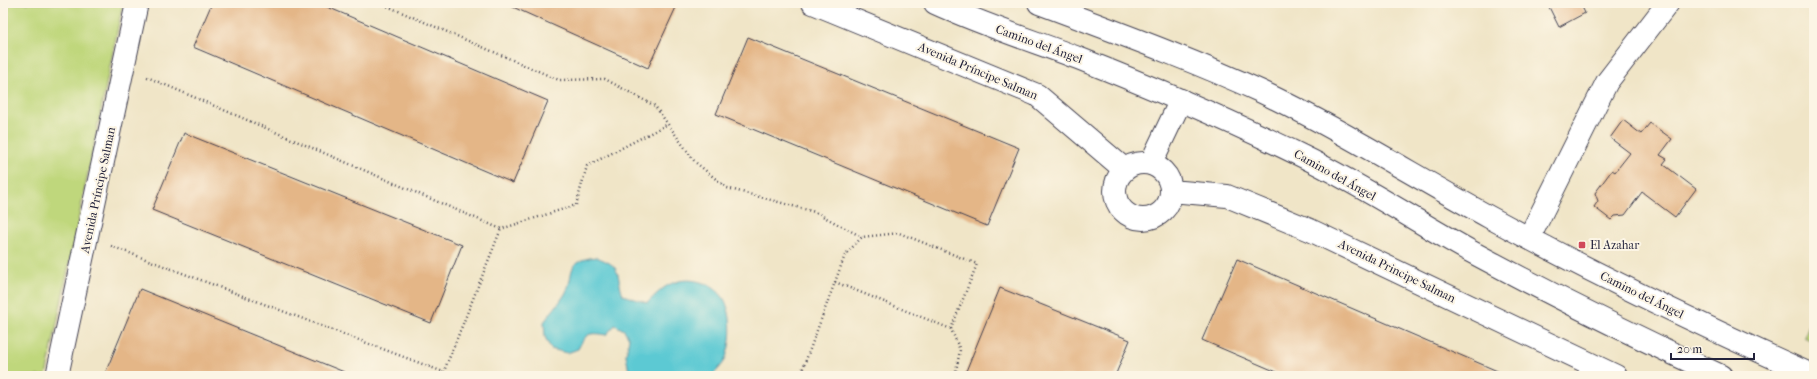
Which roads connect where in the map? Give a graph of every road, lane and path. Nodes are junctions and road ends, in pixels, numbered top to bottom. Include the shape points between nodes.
1 (137, 3) edge
2 (380, 3) edge
3 (813, 3) edge
4 (935, 3) edge
5 (1039, 3) edge
6 (1668, 3) edge
7 (124, 67) junction
8 (1181, 100) junction
9 (668, 124) junction
10 (1151, 163) junction
11 (1124, 169) junction
12 (1171, 192) junction
13 (501, 229) junction
14 (88, 237) junction
15 (862, 237) junction
16 (1529, 238) junction
17 (835, 282) junction
18 (951, 329) junction
19 (444, 372) junction
20 (801, 372) junction
21 (58, 376) edge
22 (442, 376) edge
23 (454, 376) edge
24 (800, 376) edge
25 (810, 376) edge
26 (955, 376) edge
27 (1616, 376) edge
28 (1721, 376) edge
29 (1814, 376) edge

1 - 7 street, Avenida Príncipe Salman
2 - 9 path via 559,80 605,79 655,106
3 - 11 street, Avenida Príncipe Salman via 1037,95
4 - 8 street, Camino del Ángel
5 - 16 street, Camino del Ángel via 1141,41 1259,91 1318,120
6 - 16 street via 1607,82
7 - 13 path
7 - 14 street, Avenida Príncipe Salman
8 - 10 street
8 - 28 street, Camino del Ángel via 1305,157 1471,251 1666,351
9 - 13 path via 587,166 576,205
9 - 15 path via 695,162 726,188 815,212
10 - 11 street via 1137,163
10 - 12 street via 1165,174
11 - 12 street via 1116,181 1114,195 1119,208 1131,217 1144,220 1158,215 1167,205
12 - 27 street, Avenida Principe Salman via 1227,196 1310,230
13 - 19 path
14 - 19 path
14 - 21 street, Avenida Príncipe Salman
15 - 17 path via 845,255
15 - 18 path via 899,233 977,264
16 - 29 street, Camino del Ángel via 1653,301
17 - 18 path
17 - 20 path
18 - 26 path via 960,350
19 - 22 path
19 - 23 path
20 - 24 path
20 - 25 path

